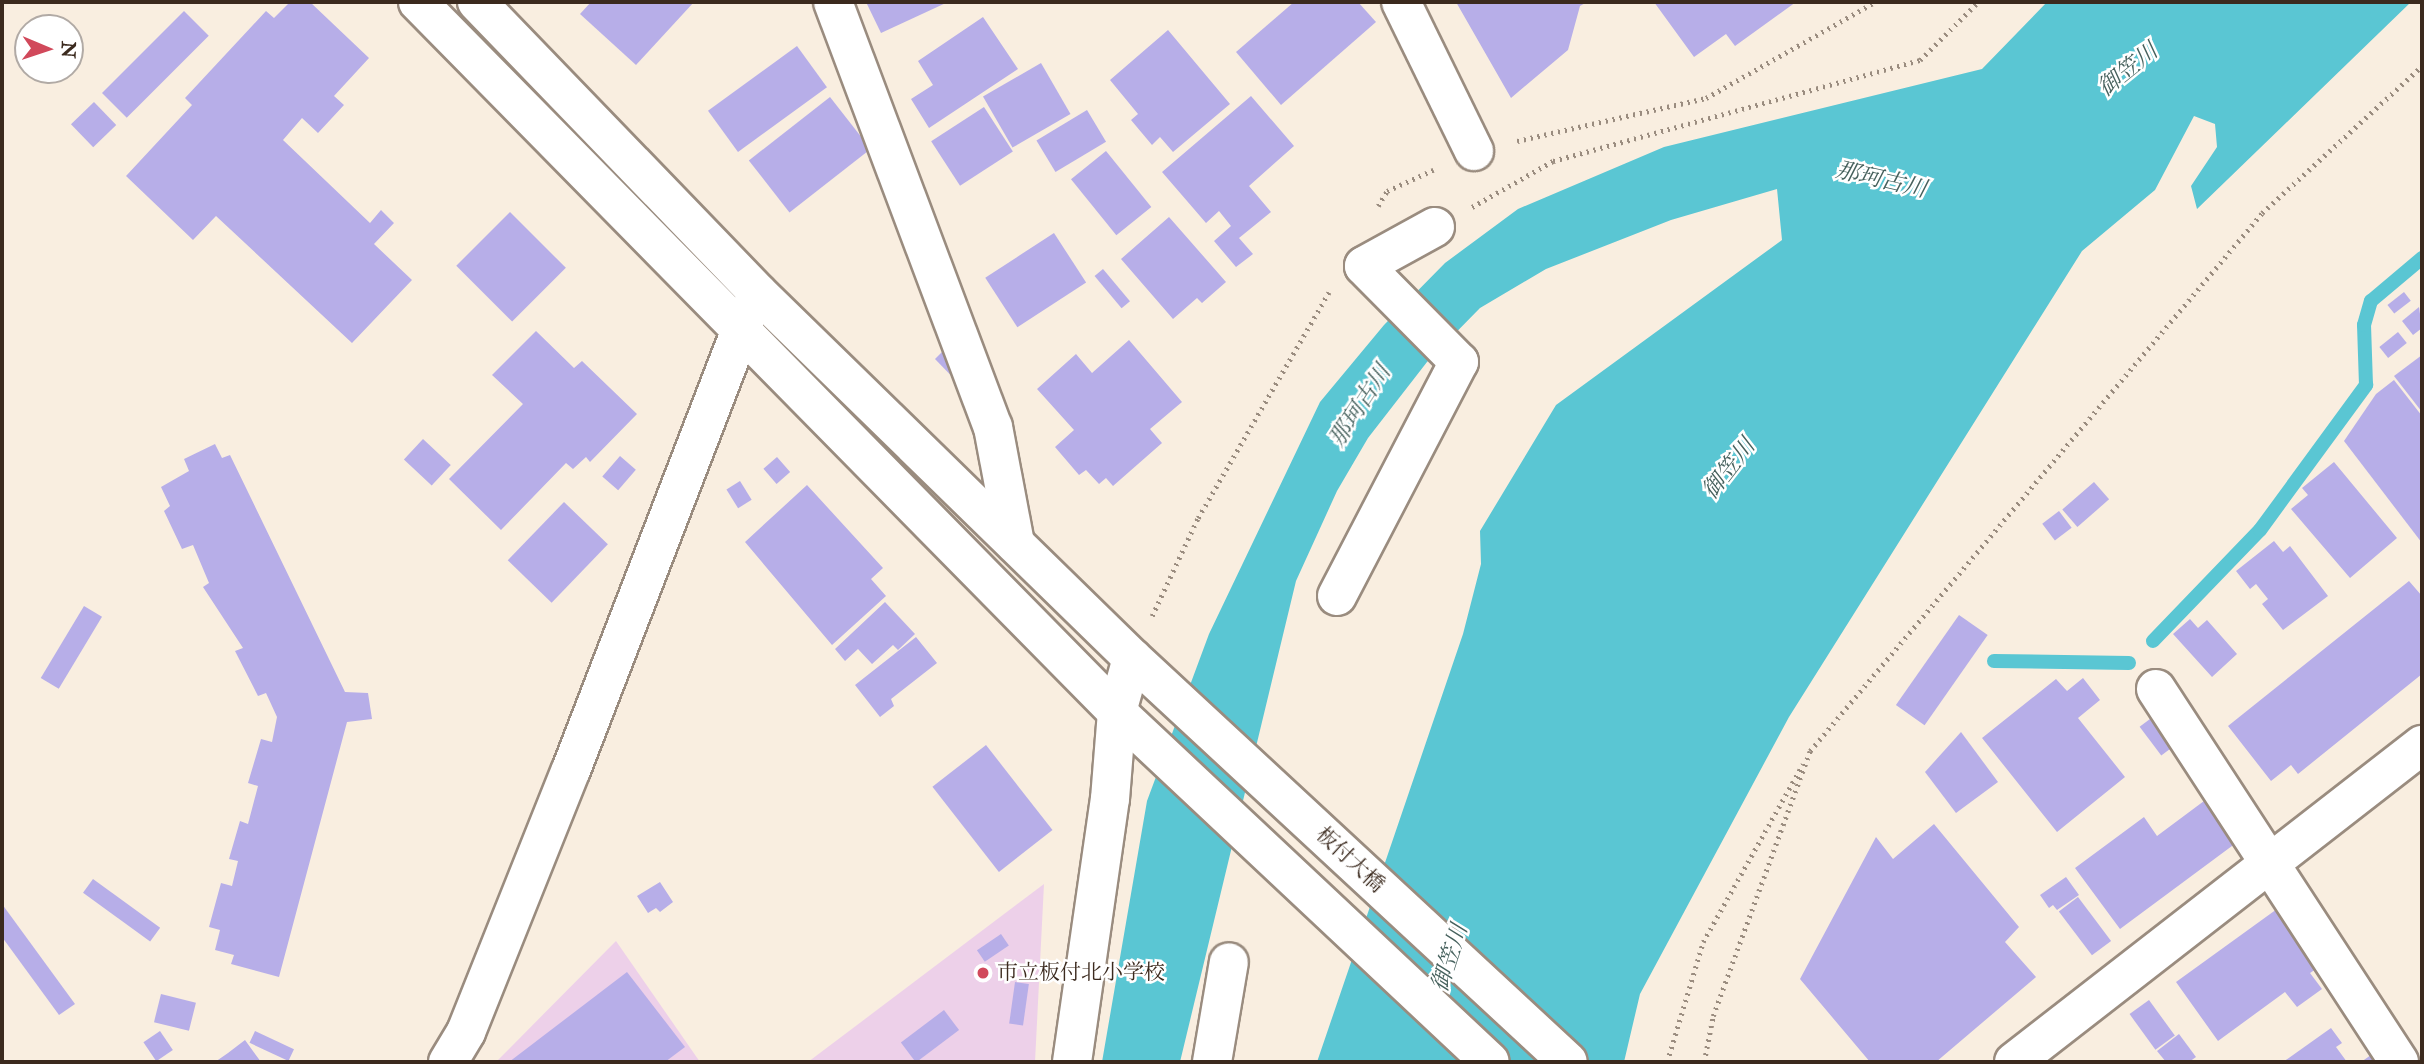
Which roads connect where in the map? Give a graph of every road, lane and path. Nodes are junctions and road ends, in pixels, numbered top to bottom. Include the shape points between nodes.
1 (418, 2) edge
2 (477, 2) edge
3 (833, 2) edge
4 (1401, 2) edge
5 (1875, 2) edge
6 (1978, 2) edge
7 (2422, 65) edge
8 (1706, 98) dead end
9 (1474, 151) dead end
10 (1489, 198) dead end
11 (1435, 227) dead end
12 (758, 293) junction
13 (737, 329) junction
14 (1015, 543) junction
15 (1337, 596) dead end
16 (1132, 658) junction
17 (2156, 689) dead end
18 (1117, 712) junction
19 (2422, 746) edge
20 (1810, 751) junction
21 (2270, 859) junction
22 (1229, 962) dead end
23 (448, 1062) edge
24 (1072, 1062) edge
25 (1212, 1062) edge
26 (1490, 1062) edge
27 (1568, 1062) edge
28 (1667, 1062) edge
29 (1704, 1062) edge
30 (2014, 1062) edge
31 (2399, 1062) edge

1 - 13 street
2 - 12 street, 板付大橋
3 - 14 street via 993,427
4 - 9 street
5 - 8 path
6 - 10 path via 1920,60 1553,161
7 - 20 path via 2262,213
11 - 15 street via 1364,267 1459,362
12 - 13 street
12 - 14 street, 板付大橋
13 - 18 street
13 - 23 street via 566,783 466,1032
14 - 16 street, 板付大橋
16 - 18 street
16 - 27 street, 板付大橋
17 - 21 street
18 - 24 street via 1110,799
18 - 26 street
19 - 21 street
20 - 28 path via 1703,942
20 - 29 path via 1713,1016
21 - 30 street
21 - 31 street
22 - 25 street

